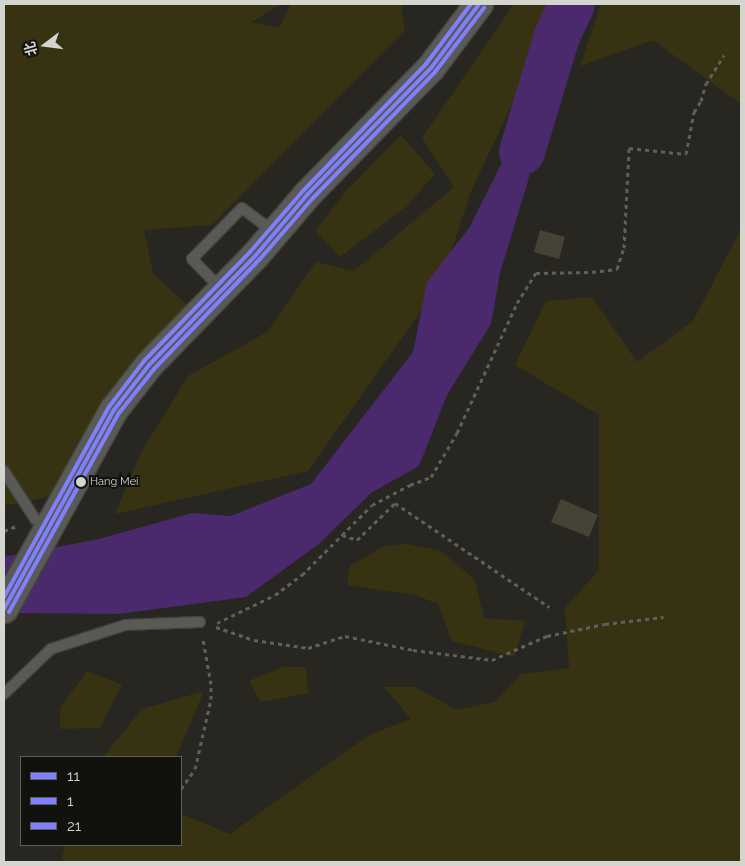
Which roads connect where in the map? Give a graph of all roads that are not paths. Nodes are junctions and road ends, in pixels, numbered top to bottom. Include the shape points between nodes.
1 (479, 4) edge
2 (275, 233) junction
3 (222, 290) junction
4 (4, 471) edge
5 (47, 533) junction
6 (4, 609) edge
7 (200, 622) road end
8 (4, 694) edge

1 - 2 main road via 431,68 307,195
2 - 3 main road
2 - 3 lane via 242,208 192,260
3 - 5 main road via 149,365 114,410
4 - 5 lane
5 - 6 main road
7 - 8 lane via 125,625 51,649

